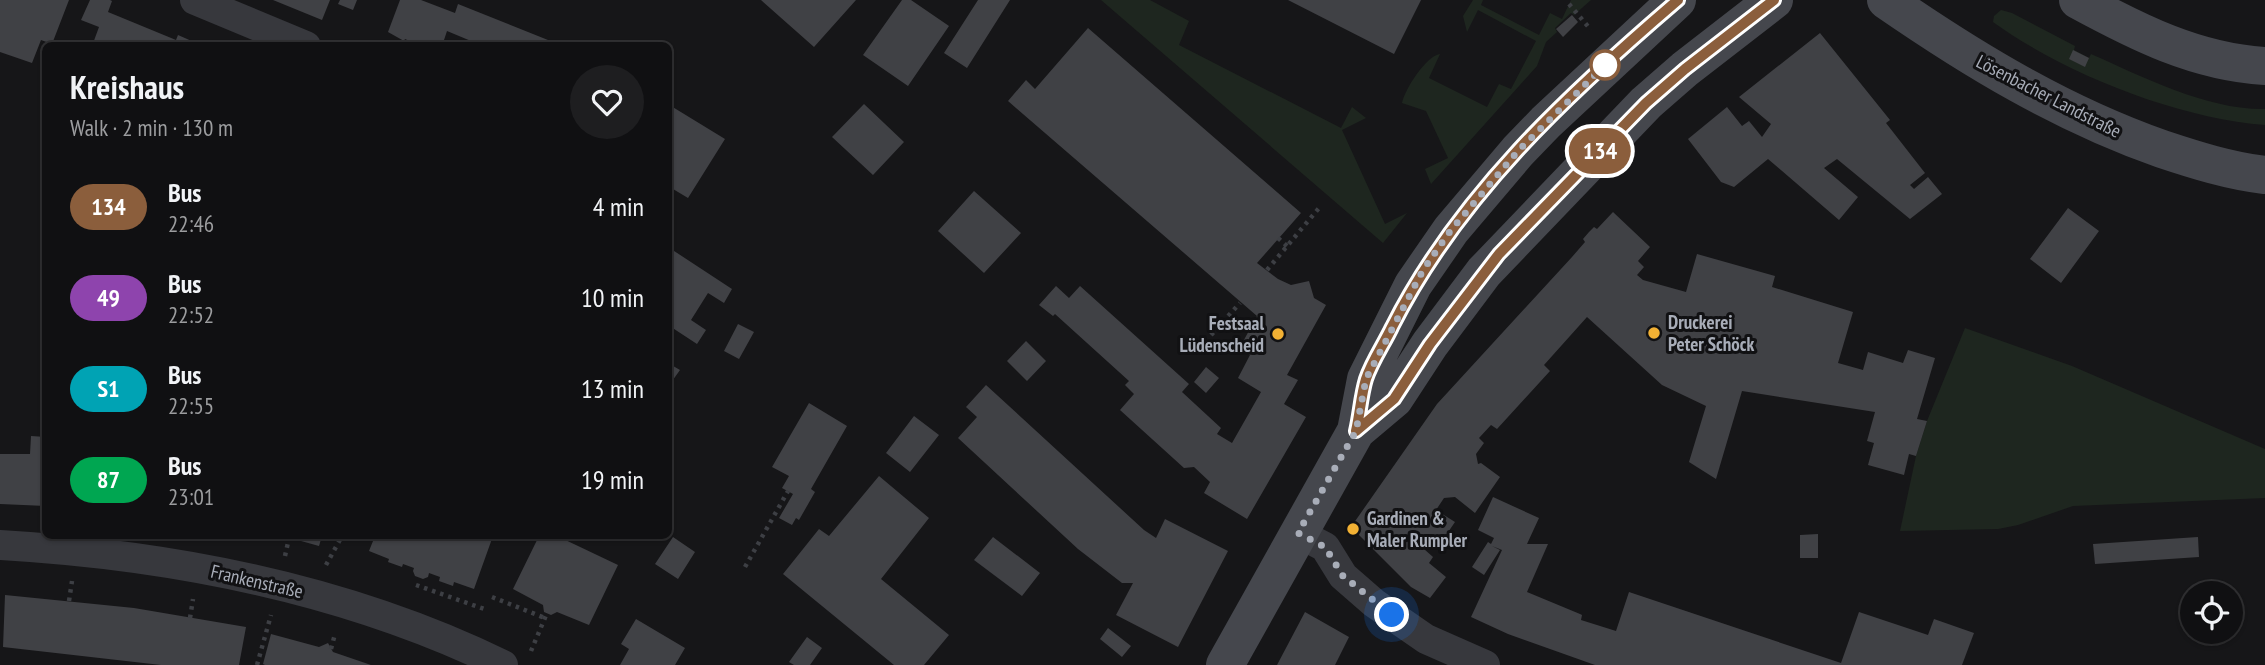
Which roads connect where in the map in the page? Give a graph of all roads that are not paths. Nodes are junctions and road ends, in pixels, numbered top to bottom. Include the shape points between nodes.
1 (195, 0) edge
2 (1677, 0) edge
3 (1774, 0) edge
4 (1886, 0) edge
5 (2077, 0) edge
6 (296, 42) edge
7 (2265, 66) edge
8 (2265, 175) edge
9 (1356, 431) junction
10 (1298, 533) junction
11 (0, 545) edge
12 (503, 665) edge
13 (1225, 665) edge
14 (1485, 665) edge

1 - 6 street
2 - 9 main road via 1546,122 1451,230 1413,285 1366,379
3 - 9 main road via 1646,103 1508,244 1463,299 1394,399
4 - 8 main road, Lösenbacher Landstraße via 2000,75 2106,128 2187,157
5 - 7 main road via 2140,33 2194,54
9 - 10 main road
10 - 13 main road
10 - 14 street via 1325,547 1343,576 1374,603 1426,639
11 - 12 street, Frankenstraße via 76,549 278,585 404,622

